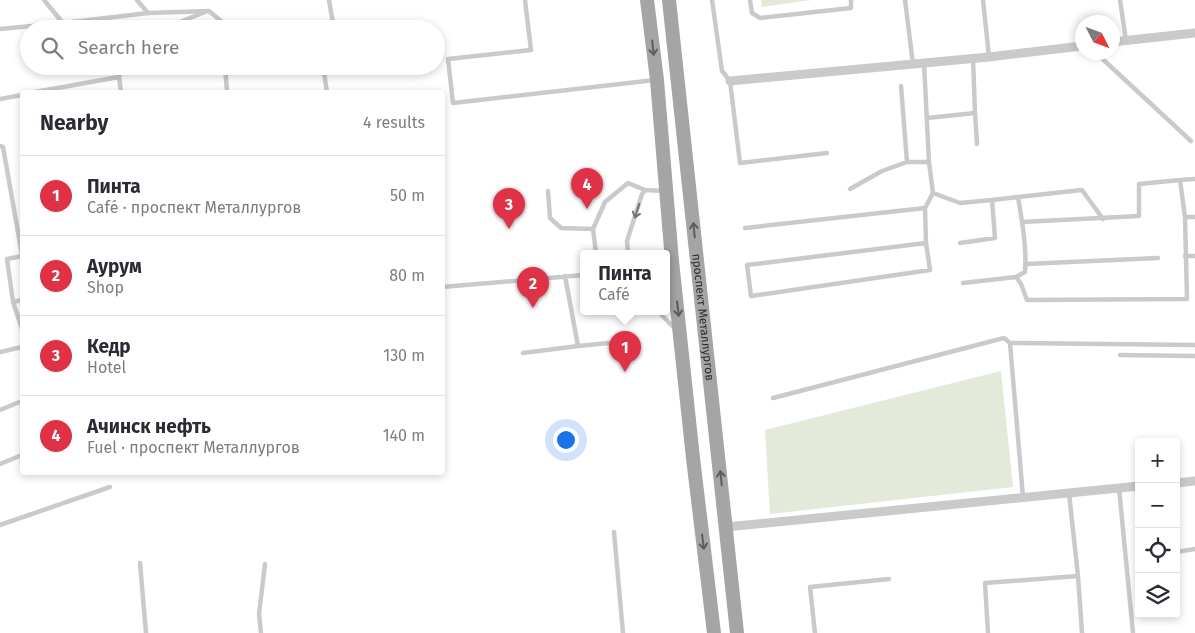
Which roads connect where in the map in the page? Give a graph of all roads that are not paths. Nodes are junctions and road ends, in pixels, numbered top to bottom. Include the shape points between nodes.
1 (44, 0) edge
2 (137, 0) edge
3 (329, 0) edge
4 (525, 0) edge
5 (648, 0) edge
6 (669, 0) edge
7 (712, 0) edge
8 (750, 0) edge
9 (851, 0) edge
10 (906, 0) edge
11 (983, 0) edge
12 (1120, 0) edge
13 (209, 11) junction
14 (148, 12) junction
15 (61, 20) edge
16 (86, 20) edge
17 (186, 20) edge
18 (220, 20) edge
19 (332, 20) edge
20 (20, 27) edge
21 (0, 29) edge
22 (1195, 33) edge
23 (1126, 40) junction
24 (1120, 41) edge
25 (1075, 47) edge
26 (989, 57) junction
27 (973, 58) junction
28 (1104, 60) edge
29 (924, 63) junction
30 (913, 64) junction
31 (226, 75) edge
32 (324, 75) edge
33 (119, 77) joint
34 (656, 80) junction
35 (730, 80) junction
36 (901, 86) dead end
37 (46, 90) edge
38 (121, 90) edge
39 (227, 90) edge
40 (327, 90) edge
41 (20, 95) edge
42 (0, 99) edge
43 (975, 113) junction
44 (927, 118) junction
45 (1191, 141) dead end
46 (977, 144) dead end
47 (0, 146) edge
48 (827, 154) dead end
49 (907, 162) junction
50 (929, 162) junction
51 (1195, 179) edge
52 (1180, 180) junction
53 (850, 189) dead end
54 (645, 190) junction
55 (548, 191) dead end
56 (666, 191) junction
57 (933, 193) junction
58 (1018, 197) junction
59 (992, 200) junction
60 (925, 208) junction
61 (1184, 217) junction
62 (1195, 217) edge
63 (1103, 219) junction
64 (1022, 222) junction
65 (745, 228) dead end
66 (593, 229) junction
67 (926, 242) junction
68 (960, 243) dead end
69 (20, 244) edge
70 (596, 250) edge
71 (628, 250) edge
72 (20, 256) edge
73 (1185, 256) junction
74 (1195, 256) edge
75 (1158, 258) dead end
76 (7, 259) junction
77 (0, 260) edge
78 (1026, 264) junction
79 (580, 275) edge
80 (565, 276) junction
81 (1016, 278) junction
82 (963, 283) dead end
83 (445, 288) edge
84 (20, 300) edge
85 (13, 302) junction
86 (662, 315) edge
87 (20, 323) edge
88 (681, 336) junction
89 (630, 341) dead end
90 (1010, 343) junction
91 (1195, 345) edge
92 (578, 346) junction
93 (20, 347) edge
94 (0, 352) edge
95 (523, 353) dead end
96 (1120, 355) dead end
97 (1195, 356) edge
98 (773, 398) dead end
99 (20, 402) edge
100 (0, 410) edge
101 (20, 456) edge
102 (0, 464) edge
103 (1195, 481) edge
104 (1180, 483) edge
105 (1135, 486) edge
106 (110, 487) dead end
107 (1119, 488) junction
108 (1069, 493) junction
109 (1023, 497) junction
110 (0, 525) edge
111 (726, 527) junction
112 (614, 532) dead end
113 (1195, 549) edge
114 (1180, 551) edge
115 (140, 563) dead end
116 (265, 564) dead end
117 (1078, 576) junction
118 (889, 579) dead end
119 (146, 633) edge
120 (261, 633) edge
121 (623, 633) edge
122 (714, 633) edge
123 (737, 633) edge
124 (815, 633) edge
125 (988, 633) edge
126 (1082, 633) edge
127 (1133, 633) edge

1 - 15 lane
2 - 14 lane
3 - 19 lane
4 - 34 lane via 531,50 448,59 453,103
5 -> 34 main road, проспект Металлургов
111 -> 6 main road, проспект Металлургов
7 - 35 lane via 722,71
8 - 9 lane via 752,13 760,18 851,8
10 - 30 lane
11 - 26 lane
12 - 23 lane
13 - 14 lane
13 - 17 lane
13 - 18 lane
14 - 16 lane
20 - 21 lane
22 - 23 street
23 - 24 street
25 - 26 street
26 - 27 street
27 - 29 street
27 - 43 lane
28 - 45 lane
29 - 30 street
29 - 44 lane
30 - 35 street
31 - 39 lane
32 - 40 lane
33 - 37 lane
33 - 38 lane
34 - 56 main road, проспект Металлургов
35 - 48 lane via 740,163
36 - 49 lane
41 - 42 lane
43 - 44 lane
43 - 46 lane
44 - 50 lane
47 - 69 lane via 3,146
49 - 50 lane
49 - 53 lane via 882,171
50 - 57 lane
51 - 52 lane
52 - 61 lane
52 - 63 lane via 1139,184 1139,216
54 - 56 lane
54 - 66 lane via 628,183 605,202
54 -> 71 lane via 627,241
55 - 66 lane via 550,218 561,228
56 -> 88 main road, проспект Металлургов
57 - 59 lane via 960,203
57 - 60 lane
58 - 59 lane
58 - 63 lane via 1082,190
58 - 64 lane
59 - 68 lane via 995,238
60 - 65 lane
60 - 67 lane
61 - 62 lane
61 - 73 lane
63 - 64 lane
64 - 78 lane
66 - 70 lane
67 - 67 lane via 930,270 750,296 747,265
72 - 76 lane
73 - 74 lane
73 - 81 lane via 1187,299 1027,300
75 - 78 lane
76 - 77 lane
76 - 85 lane
78 - 81 lane via 1025,272
79 - 80 lane
80 - 83 lane
80 - 92 lane
81 - 82 lane
84 - 85 lane
85 - 87 lane
86 - 88 lane
88 -> 122 main road, проспект Металлургов
89 - 92 lane
90 - 91 lane
90 - 98 lane via 1004,338
90 - 109 lane
92 - 95 lane
93 - 94 lane
96 - 97 lane
99 - 100 lane
101 - 102 lane
103 - 104 street
105 - 107 street
106 - 110 lane
107 - 108 street
107 - 127 lane
108 - 109 street
108 - 117 lane
109 - 111 street
111 - 123 main road, проспект Металлургов
112 - 121 lane
113 - 114 lane
115 - 119 lane
116 - 120 lane
117 - 125 lane via 985,583
117 - 126 lane
118 - 124 lane via 810,587

